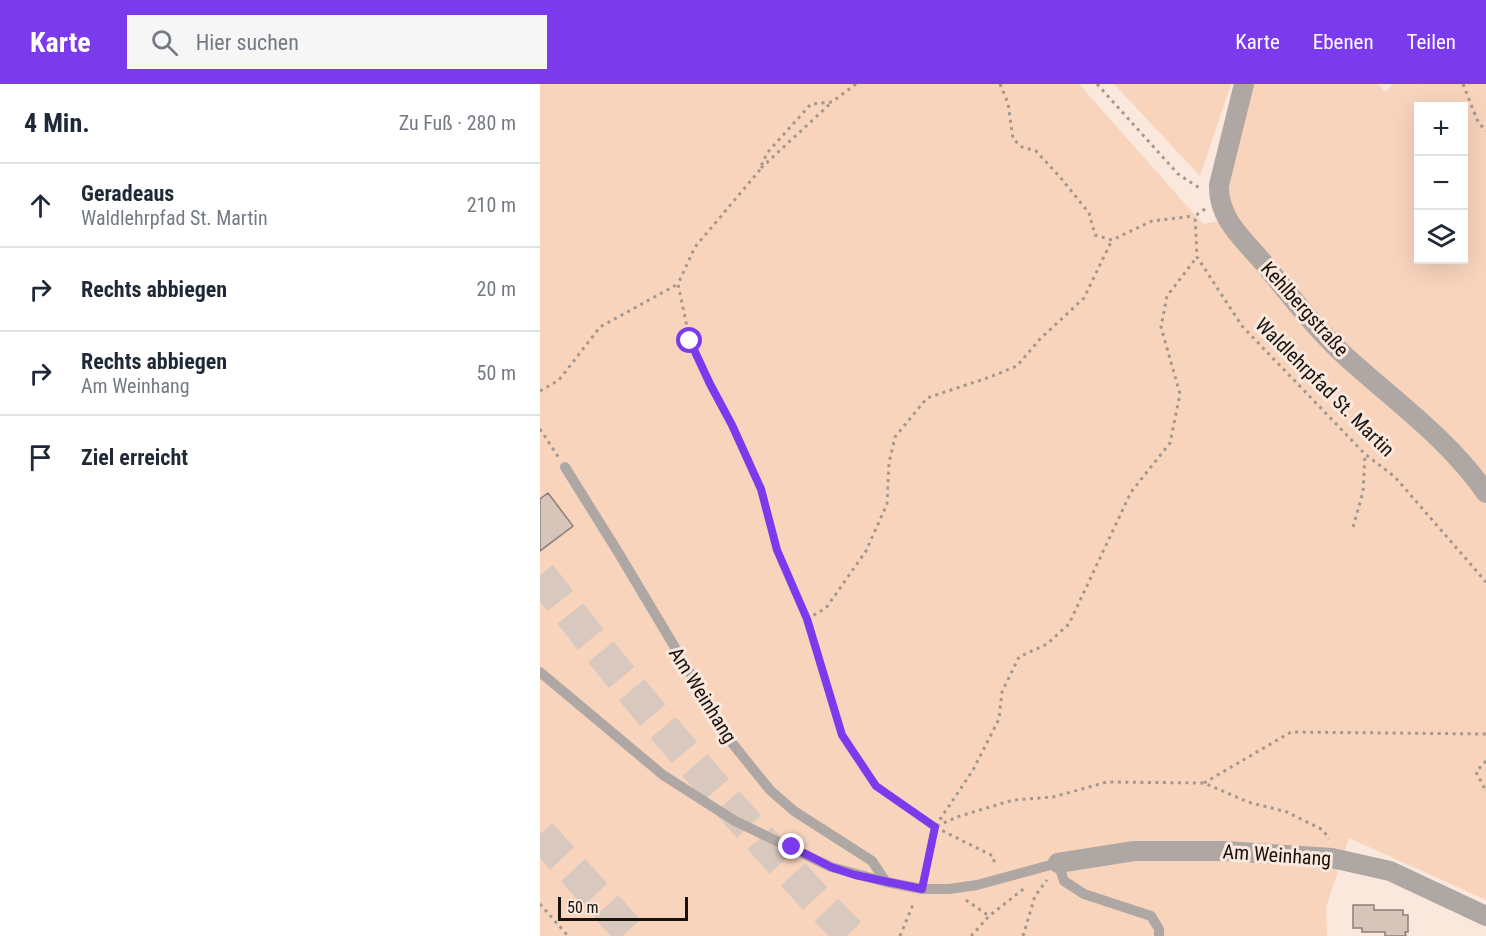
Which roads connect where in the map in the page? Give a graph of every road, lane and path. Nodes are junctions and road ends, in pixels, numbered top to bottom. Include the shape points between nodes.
1 (856, 84) edge
2 (1000, 84) edge
3 (1097, 84) edge
4 (1244, 84) edge
5 (1463, 84) edge
6 (832, 102) junction
7 (1486, 131) edge
8 (759, 171) junction
9 (1218, 200) junction
10 (1195, 216) junction
11 (1112, 240) junction
12 (1197, 257) junction
13 (678, 284) junction
14 (540, 391) edge
15 (540, 429) edge
16 (1365, 454) junction
17 (564, 467) joint
18 (1486, 493) edge
19 (1353, 527) dead end
20 (1486, 582) edge
21 (807, 619) junction
22 (540, 672) edge
23 (1486, 734) edge
24 (1486, 761) edge
25 (1204, 783) junction
26 (1486, 791) edge
27 (935, 827) junction
28 (1332, 858) junction
29 (1058, 863) junction
30 (998, 879) junction
31 (886, 882) junction
32 (1028, 885) dead end
33 (922, 889) junction
34 (949, 889) junction
35 (540, 904) edge
36 (989, 915) junction
37 (1486, 916) edge
38 (568, 936) edge
39 (900, 936) edge
40 (971, 936) edge
41 (1023, 936) edge
42 (1159, 936) edge

1 - 6 path
2 - 11 path via 1008,103 1013,138 1022,147 1036,151 1060,177 1089,213 1095,235
3 - 9 path via 1178,174
4 - 9 street via 1218,185
5 - 7 path via 1478,122
6 - 8 path
6 - 8 path via 811,104 767,153
8 - 13 path via 695,247
9 - 10 path
9 - 18 street, Kehlbergstraße via 1228,220 1306,314 1341,352 1440,439
10 - 11 path via 1152,221
10 - 12 path
11 - 21 path via 1084,298 1017,366 927,398 895,437 887,504 866,551 826,608
12 - 16 path, Waldlehrpfad St. Martin via 1242,326
12 - 27 path via 1167,296 1161,327 1180,394 1170,443 1131,492 1069,624 1047,644 1019,657 1002,692 999,719 973,770
13 - 14 path via 600,327 559,380
13 - 21 path via 690,341 761,489 777,550
15 - 17 path
16 - 19 path via 1363,492
16 - 20 path, Waldlehrpfad St. Martin via 1395,477
17 - 31 lane, Am Weinhang via 732,743 770,790 794,811 872,861
21 - 27 path via 842,735 876,786
22 - 31 lane, Am Weinhang via 663,775 735,821 831,867
23 - 25 path via 1291,732
24 - 26 path via 1476,772
25 - 27 path via 1107,782 1053,797 1013,800
25 - 28 path via 1248,802 1287,812 1323,830 1331,842
27 - 30 path via 993,856
27 - 33 path
28 - 29 street, Am Weinhang via 1225,851 1134,851
28 - 37 street, Am Weinhang via 1390,871
29 - 30 lane, Am Weinhang
29 - 41 path via 1035,896
29 - 42 lane via 1064,880 1084,894 1151,916 1160,929
30 - 34 lane, Am Weinhang
31 - 33 lane, Am Weinhang
32 - 36 path
33 - 34 lane, Am Weinhang
33 - 39 path
34 - 36 path
35 - 38 path
36 - 40 path

